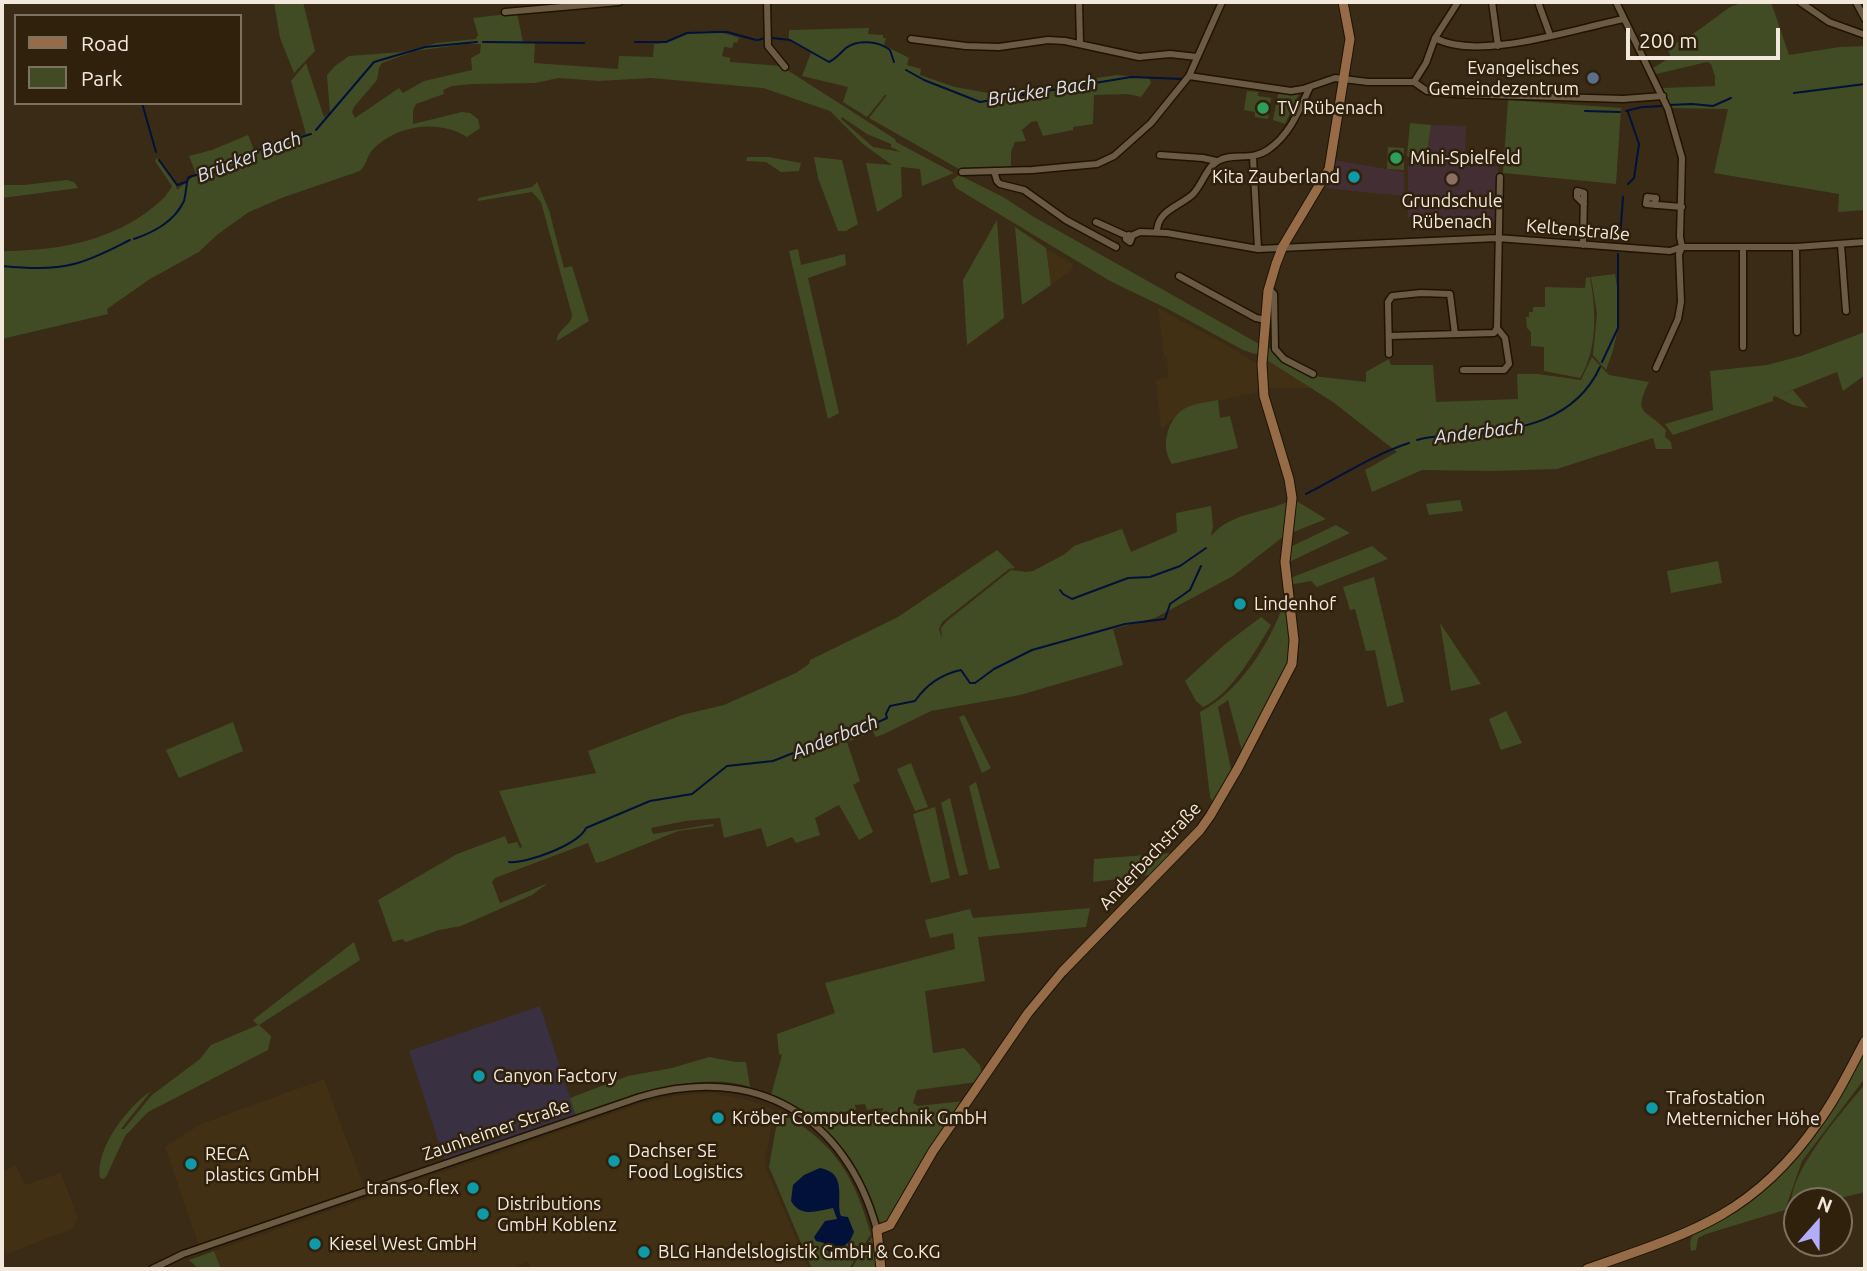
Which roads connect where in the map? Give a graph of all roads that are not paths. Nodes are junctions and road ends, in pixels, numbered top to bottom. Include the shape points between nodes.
1 (619, 2) edge
2 (767, 2) edge
3 (1079, 2) edge
4 (1222, 2) edge
5 (1343, 2) edge
6 (1458, 2) edge
7 (1492, 2) edge
8 (1538, 2) edge
9 (1616, 2) edge
10 (1800, 2) edge
11 (1856, 2) edge
12 (505, 12) dead end
13 (1624, 19) junction
14 (1865, 19) edge
15 (1550, 35) junction
16 (1865, 35) edge
17 (1435, 38) junction
18 (911, 39) dead end
19 (1080, 43) junction
20 (1498, 46) junction
21 (1196, 57) junction
22 (785, 67) dead end
23 (1189, 76) junction
24 (1342, 79) junction
25 (1414, 82) junction
26 (1310, 87) junction
27 (1665, 102) junction
28 (1160, 155) dead end
29 (1253, 157) junction
30 (1216, 161) junction
31 (962, 172) dead end
32 (994, 172) junction
33 (1500, 177) dead end
34 (1584, 204) dead end
35 (1655, 205) dead end
36 (1682, 207) junction
37 (1096, 222) dead end
38 (1157, 232) junction
39 (1497, 238) junction
40 (1865, 242) edge
41 (1583, 245) junction
42 (1841, 245) junction
43 (1283, 246) junction
44 (1116, 247) dead end
45 (1682, 247) junction
46 (1743, 247) junction
47 (1796, 247) junction
48 (1258, 249) junction
49 (1179, 276) dead end
50 (1269, 289) junction
51 (1846, 311) dead end
52 (1266, 320) junction
53 (1497, 328) junction
54 (1797, 332) dead end
55 (1455, 334) junction
56 (1389, 336) junction
57 (1743, 347) dead end
58 (1389, 355) dead end
59 (1656, 368) dead end
60 (1463, 371) dead end
61 (1313, 374) dead end
62 (1865, 1041) edge
63 (877, 1230) junction
64 (152, 1269) edge
65 (881, 1269) edge
66 (1587, 1269) edge

1 - 12 street
2 - 22 street via 768,46
3 - 19 street
4 - 21 street
5 - 24 main road, Anderbachstraße via 1350,39
6 - 17 street
7 - 20 street
8 - 15 street
9 - 13 street
10 - 16 street via 1829,22
11 - 14 street
13 - 15 street
13 - 27 street
15 - 20 street
17 - 20 street
17 - 25 street
18 - 19 street via 991,47 1048,40
19 - 21 street via 1139,57
21 - 23 street
23 - 26 street via 1282,90
23 - 32 street via 1152,123 1114,156 1097,164
24 - 25 street
24 - 26 street
24 - 43 main road, Anderbachstraße via 1329,169
25 - 27 street via 1427,91 1454,94
26 - 29 street via 1287,131 1266,152
27 - 36 street via 1682,158
28 - 30 street
29 - 30 street
29 - 48 street
30 - 38 street via 1195,193 1162,216
31 - 32 street
32 - 44 street via 1000,184 1024,190
33 - 39 street
34 - 41 street
35 - 36 street
36 - 45 street
37 - 38 street, Keltenstraße via 1129,236
38 - 48 street, Keltenstraße
39 - 41 street, Keltenstraße
39 - 43 street, Keltenstraße
39 - 53 street
40 - 42 street, Keltenstraße
41 - 45 street, Keltenstraße via 1670,251
42 - 47 street, Keltenstraße
42 - 51 street
43 - 48 street, Keltenstraße
43 - 50 main road, Anderbachstraße
45 - 46 street, Keltenstraße
45 - 59 street via 1678,319
46 - 47 street, Keltenstraße
46 - 57 street
47 - 54 street
49 - 52 street
50 - 52 main road, Anderbachstraße
50 - 61 street via 1275,294 1275,349
52 - 63 main road, Anderbachstraße via 1264,396 1292,498 1285,566 1294,650 1287,677 1200,830 1028,1013 933,1152 890,1225
53 - 55 street via 1494,333
53 - 60 street via 1505,338 1507,368
55 - 56 street
55 - 56 street via 1450,294 1421,293 1389,298
56 - 58 street
62 - 66 main road via 1819,1122 1754,1192 1682,1234
63 - 64 street, Zaunheimer Straße via 852,1168 835,1144 803,1117 750,1091 690,1087 640,1097 183,1254
63 - 65 main road, Zaunheimer Straße

